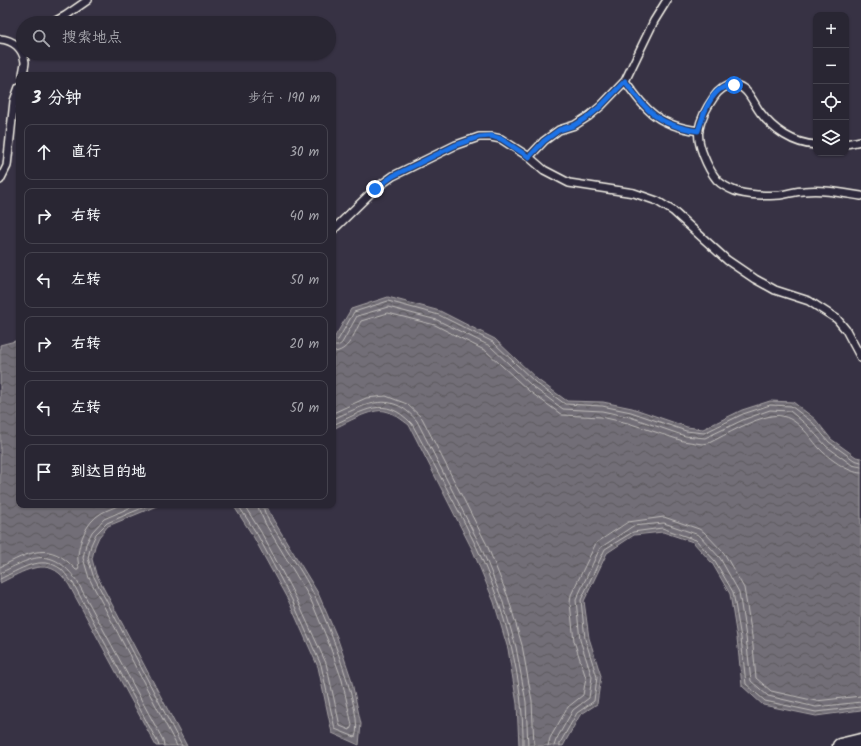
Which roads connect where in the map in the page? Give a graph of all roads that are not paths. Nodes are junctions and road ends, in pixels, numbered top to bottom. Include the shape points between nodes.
1 (88, 0) edge
2 (667, 0) edge
3 (65, 16) edge
4 (0, 39) edge
5 (16, 42) edge
6 (25, 60) edge
7 (23, 72) edge
8 (625, 81) junction
9 (16, 95) edge
10 (15, 119) edge
11 (698, 131) junction
12 (861, 141) edge
13 (849, 143) edge
14 (813, 144) edge
15 (529, 157) junction
16 (0, 180) edge
17 (861, 196) edge
18 (336, 227) edge
19 (861, 358) edge
20 (861, 741) edge
21 (840, 746) edge

1 - 3 lane
2 - 8 lane via 654,20
4 - 5 lane
6 - 7 lane
8 - 11 lane via 652,114 681,128
8 - 15 lane via 589,116 575,125 559,130
9 - 10 lane
10 - 16 lane via 7,166
11 - 14 lane via 705,109 717,92 734,85 746,90 761,113 775,128 792,140
11 - 17 lane via 709,168 718,181 736,192 778,195 804,191 833,191
12 - 13 lane
15 - 18 lane via 501,139 491,136 479,137 456,145 393,176 375,189
15 - 19 lane via 544,170 568,183 634,193 657,200 673,211 727,260 775,290 809,301 837,319
20 - 21 street

